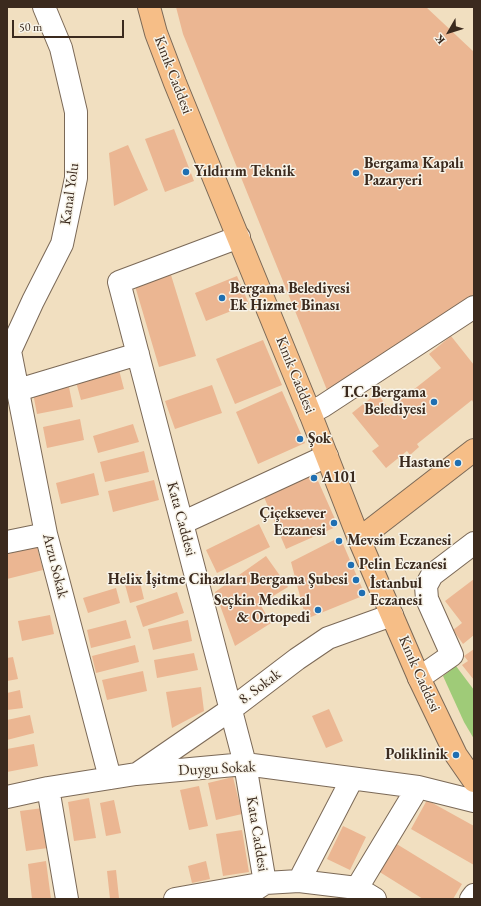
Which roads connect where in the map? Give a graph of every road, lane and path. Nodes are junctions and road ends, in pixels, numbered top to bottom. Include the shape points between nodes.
1 (44, 7) edge
2 (149, 7) edge
3 (239, 237) junction
4 (474, 307) edge
5 (138, 354) junction
6 (9, 356) edge
7 (18, 390) junction
8 (310, 413) junction
9 (474, 450) edge
10 (327, 456) junction
11 (182, 523) junction
12 (46, 534) junction
13 (359, 539) junction
14 (7, 542) edge
15 (474, 543) edge
16 (392, 615) junction
17 (419, 678) junction
18 (230, 710) junction
19 (245, 764) junction
20 (136, 774) junction
21 (472, 774) edge
22 (110, 778) junction
23 (352, 779) junction
24 (418, 787) junction
25 (48, 788) junction
26 (7, 797) edge
27 (474, 801) edge
28 (299, 881) junction
29 (265, 883) junction
30 (366, 893) edge
31 (474, 895) edge
32 (67, 899) edge
33 (175, 899) edge
34 (241, 899) edge
35 (471, 899) edge

1 - 6 street, Kanal Yolu via 61,48 76,112 76,178 62,244
2 - 3 main road, Kınık Caddesi via 175,83
3 - 5 street, Kata Caddesi via 119,282
3 - 8 main road, Kınık Caddesi
4 - 8 street
5 - 7 street
5 - 11 street, Kata Caddesi
6 - 7 street, Arzu Sokak
7 - 12 street, Arzu Sokak
8 - 10 main road, Kınık Caddesi
9 - 13 main road
10 - 11 street
10 - 13 main road, Kınık Caddesi
11 - 18 street, Kata Caddesi
12 - 14 street
12 - 22 street, Arzu Sokak
13 - 16 main road, Kınık Caddesi
15 - 17 street via 432,575 426,586 427,599 452,655
16 - 17 main road, Kınık Caddesi
16 - 18 street, 8. Sokak via 328,638
17 - 21 main road, Kınık Caddesi via 456,755
18 - 19 street, Kata Caddesi
18 - 20 street, 8. Sokak
19 - 20 street, Duygu Sokak
19 - 23 street, Duygu Sokak
19 - 29 street, Kata Caddesi
20 - 22 street, Duygu Sokak
22 - 25 street, Duygu Sokak
23 - 24 street, Duygu Sokak
23 - 28 street
24 - 27 street, Duygu Sokak
24 - 30 street
25 - 26 street, Duygu Sokak
25 - 32 street
28 - 29 street
28 - 30 street
29 - 33 street
29 - 34 street
31 - 35 street

